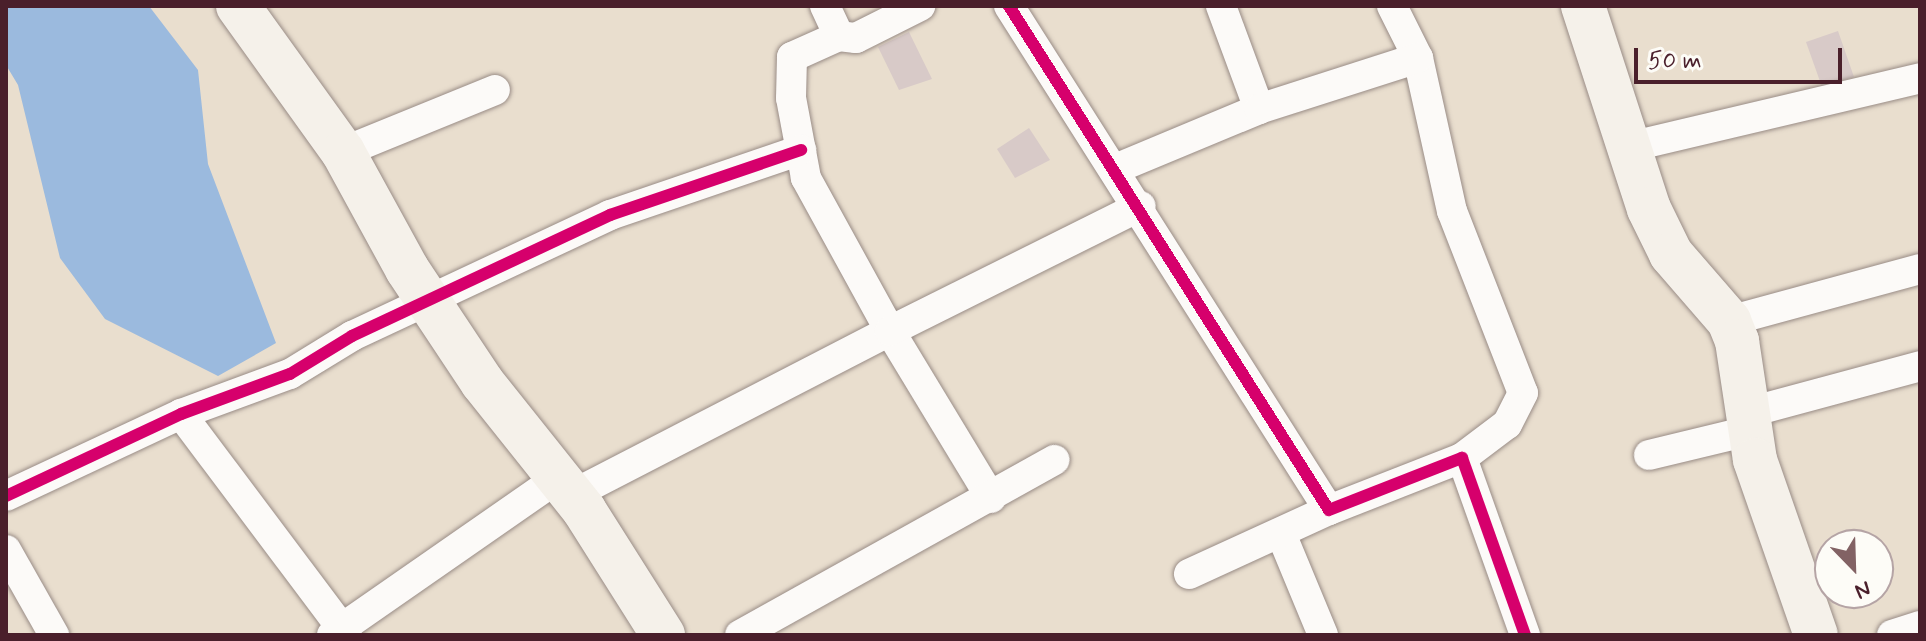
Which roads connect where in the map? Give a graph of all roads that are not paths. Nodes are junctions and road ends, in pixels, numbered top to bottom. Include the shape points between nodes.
1 (238, 6) edge
2 (825, 6) edge
3 (920, 6) edge
4 (1009, 6) edge
5 (1221, 6) edge
6 (1392, 6) edge
7 (1583, 6) edge
8 (839, 36) junction
9 (1418, 58) junction
10 (1920, 78) edge
11 (495, 90) dead end
12 (1259, 109) junction
13 (1625, 148) junction
14 (801, 150) junction
15 (343, 152) junction
16 (1115, 169) junction
17 (1141, 206) junction
18 (1920, 269) edge
19 (428, 300) junction
20 (1729, 321) junction
21 (890, 331) junction
22 (1920, 366) edge
23 (181, 414) junction
24 (1751, 421) junction
25 (1649, 455) dead end
26 (1462, 458) junction
27 (1055, 460) dead end
28 (565, 486) junction
29 (6, 496) edge
30 (991, 498) junction
31 (1329, 510) junction
32 (1282, 536) junction
33 (6, 550) edge
34 (1189, 574) dead end
35 (1920, 626) edge
36 (341, 632) edge
37 (54, 635) edge
38 (663, 635) edge
39 (740, 635) edge
40 (1323, 635) edge
41 (1525, 635) edge
42 (1816, 635) edge
43 (1892, 635) edge

1 - 15 street
2 - 8 street
3 - 8 street via 856,38
4 - 16 street
5 - 12 street
6 - 9 street
7 - 13 street
8 - 14 street via 792,57
9 - 12 street
9 - 26 street via 1452,211 1523,393 1507,424
10 - 13 street
11 - 15 street
12 - 16 street
13 - 20 street via 1671,254
14 - 19 street via 610,215
14 - 21 street via 806,178
15 - 19 street
16 - 17 street
17 - 21 street
17 - 31 street
18 - 20 street
19 - 23 street via 290,374
19 - 28 street
20 - 24 street
21 - 28 street
21 - 30 street
22 - 24 street
23 - 29 street
23 - 36 street
24 - 25 street
24 - 42 street via 1755,460
26 - 31 street
26 - 41 street
27 - 30 street
28 - 36 street
28 - 38 street
30 - 39 street
31 - 32 street
32 - 34 street
32 - 40 street
33 - 37 street
35 - 43 street

